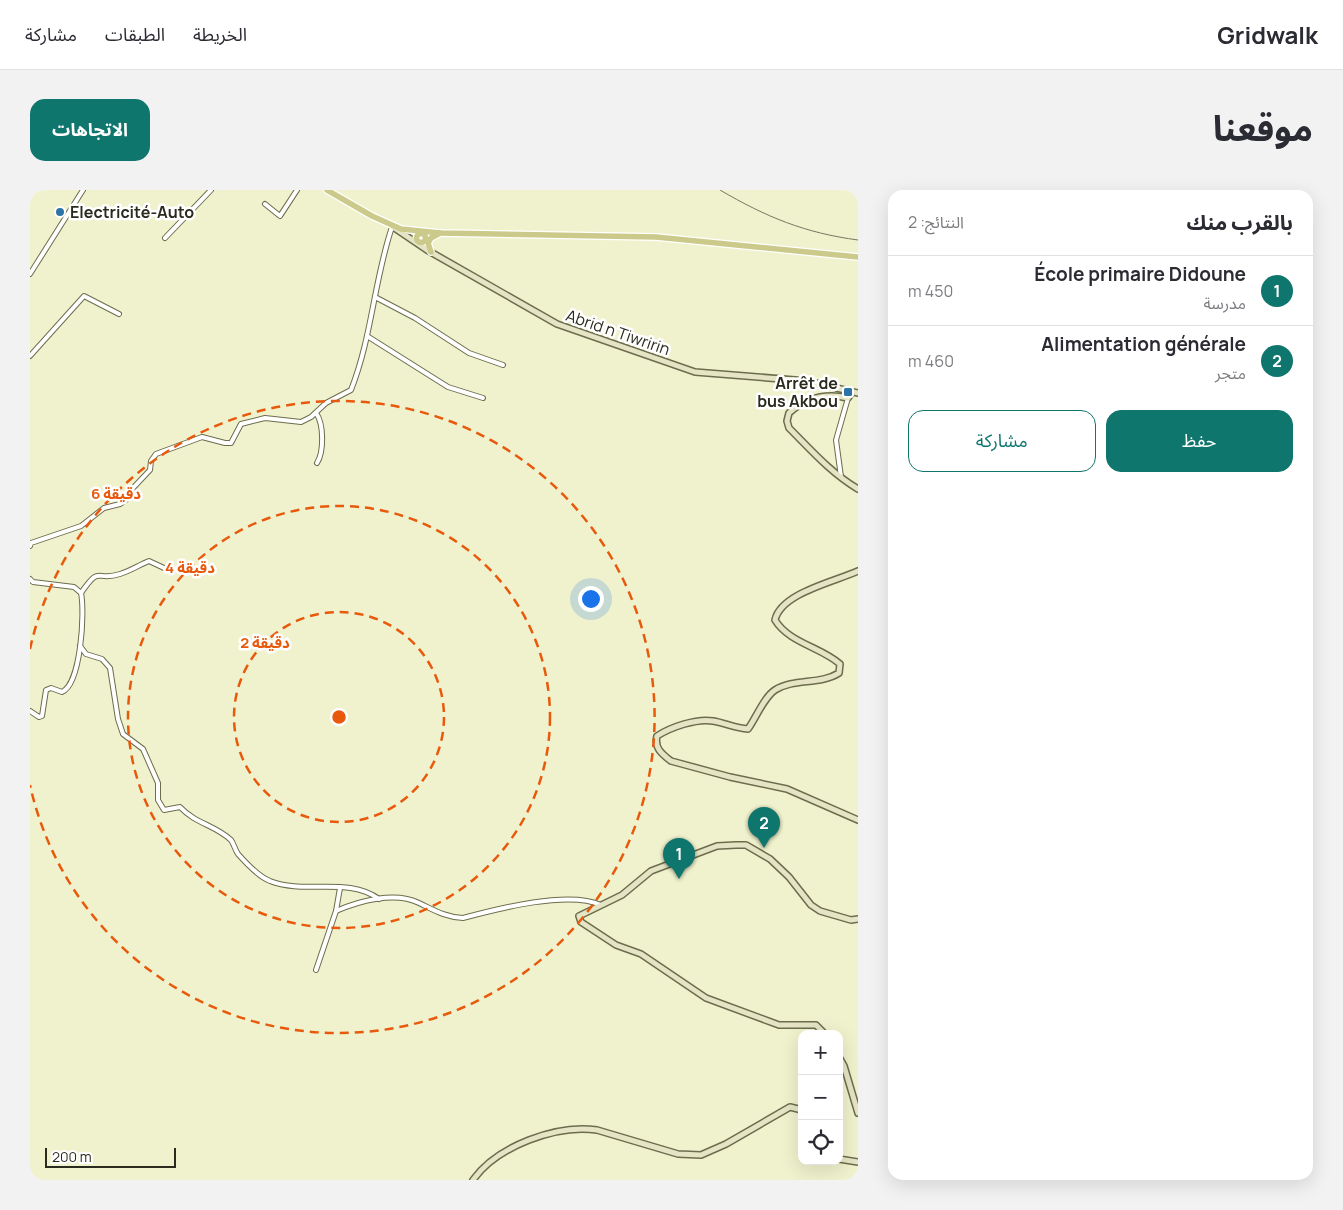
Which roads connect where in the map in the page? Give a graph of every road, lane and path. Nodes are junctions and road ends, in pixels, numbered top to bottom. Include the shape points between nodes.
1 (83, 190) edge
2 (211, 190) edge
3 (297, 190) edge
4 (327, 190) edge
5 (265, 204) dead end
6 (392, 227) junction
7 (416, 230) junction
8 (440, 233) junction
9 (165, 238) dead end
10 (425, 238) junction
11 (431, 252) junction
12 (858, 257) edge
13 (30, 274) edge
14 (375, 297) junction
15 (120, 314) dead end
16 (367, 336) junction
17 (30, 356) edge
18 (503, 365) dead end
19 (855, 392) edge
20 (484, 398) dead end
21 (848, 398) junction
22 (316, 413) junction
23 (317, 463) dead end
24 (842, 479) junction
25 (858, 489) edge
26 (30, 546) edge
27 (164, 568) dead end
28 (858, 571) edge
29 (30, 579) edge
30 (81, 593) junction
31 (80, 646) junction
32 (30, 711) edge
33 (858, 820) edge
34 (340, 888) junction
35 (379, 899) junction
36 (601, 905) junction
37 (336, 911) junction
38 (858, 919) edge
39 (316, 970) dead end
40 (821, 1030) edge
41 (843, 1064) edge
42 (798, 1109) edge
43 (858, 1113) edge
44 (843, 1160) edge
45 (858, 1162) edge
46 (473, 1180) edge

1 - 13 street
2 - 9 street
3 - 5 street via 280,216
4 - 6 main road
6 - 7 main road
6 - 11 street, Abrid n Tiwririn
6 - 14 street
7 - 8 main road
7 - 10 main road
8 - 10 main road
8 - 12 main road via 656,237
10 - 11 main road
11 - 19 street, Abrid n Tiwririn via 557,324 695,372 807,381
14 - 16 street
14 - 18 street via 469,353
15 - 17 street via 84,296
16 - 20 street via 448,387
16 - 22 street via 351,390 326,403
19 - 21 street
21 - 24 street via 836,440
21 - 24 street via 824,395 810,400 789,413 787,421 790,428
22 - 23 street via 320,418 321,452
22 - 26 street via 301,422 265,418 251,420 241,424 231,443 202,437 156,454 151,460 150,470 127,499 104,508 81,526 44,537
24 - 25 street
27 - 30 street via 149,561 117,575 100,574 90,580
28 - 33 street via 798,595 777,612 775,620 780,628 801,642 831,656 840,664 839,673 774,690 748,728 702,720 664,731 656,741 663,755 671,761 787,789
29 - 30 street via 74,587
30 - 31 street
31 - 32 street via 72,680 66,690 48,688 42,716 39,718
31 - 34 street via 86,654 102,658 110,668 123,734 142,749 158,783 158,800 164,810 180,807 190,818 232,841 237,852 271,881 310,888
34 - 35 street via 370,892
34 - 37 street
35 - 36 street via 417,902 451,917 462,918 518,906 572,900 590,900
35 - 37 street via 364,900
36 - 38 street via 622,895 651,871 717,846 746,845 788,876 811,905 820,911
36 - 40 street via 579,916 581,922 616,945 648,958 706,998 779,1024 816,1025
37 - 39 street
41 - 43 street
42 - 46 street via 790,1107 712,1151 690,1156 597,1130 559,1130 497,1156
44 - 45 street

